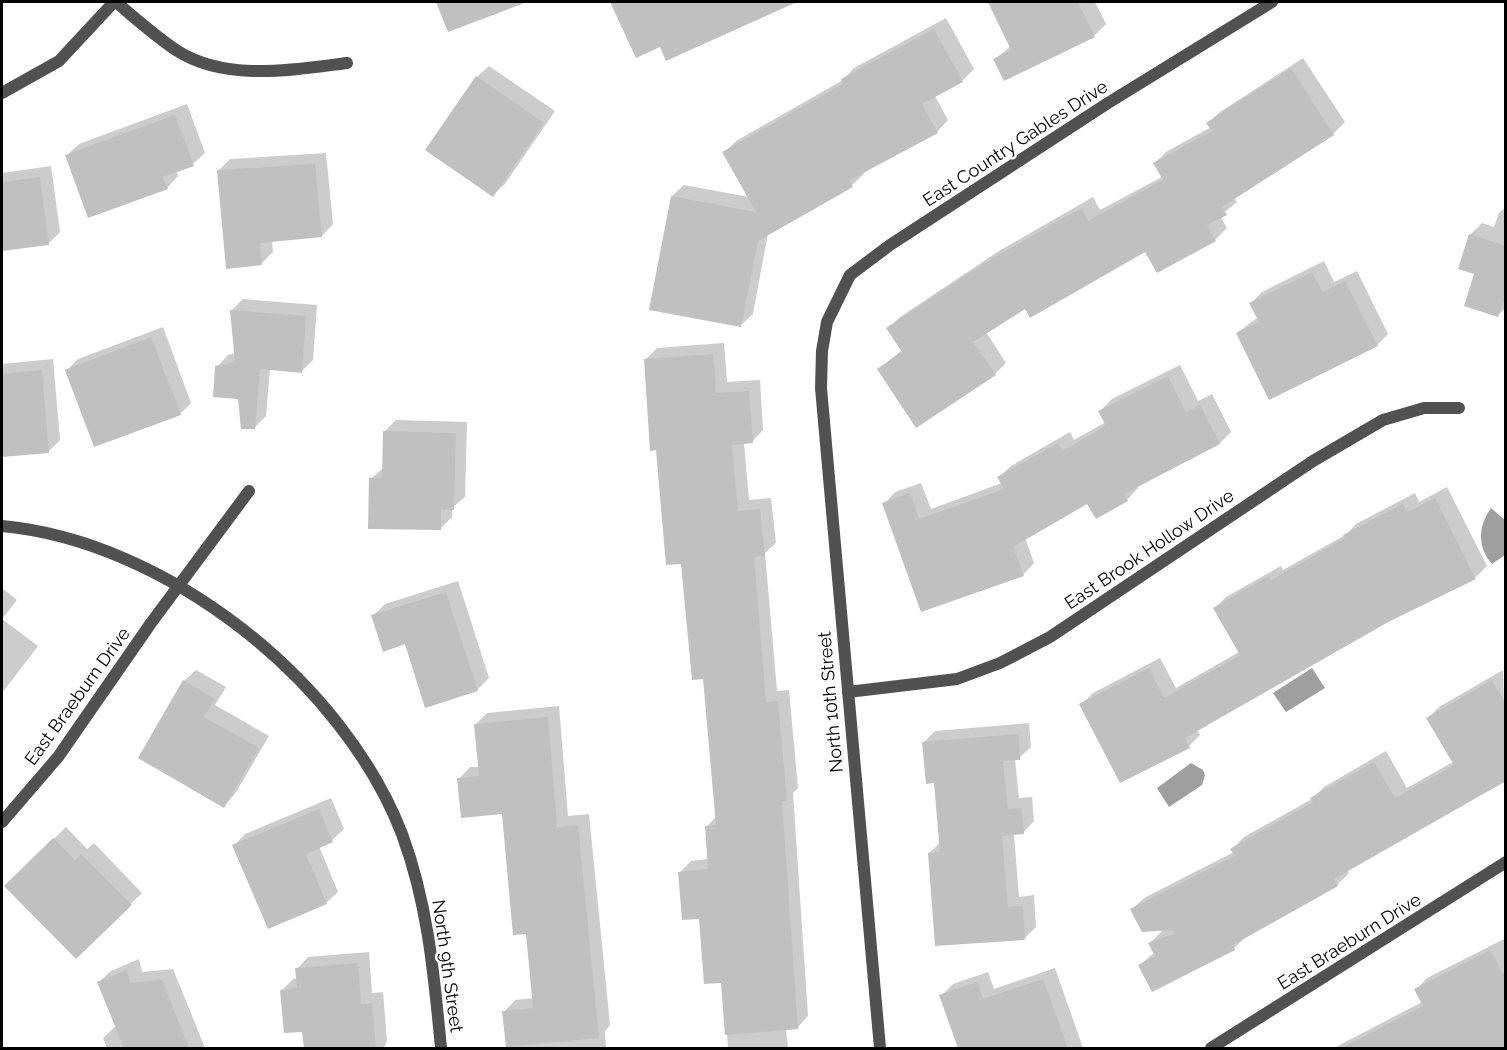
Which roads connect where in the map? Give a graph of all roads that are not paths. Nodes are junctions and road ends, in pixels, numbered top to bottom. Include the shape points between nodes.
1 (115, 2) edge
2 (1272, 2) edge
3 (347, 63) dead end
4 (2, 93) edge
5 (822, 351) joint
6 (1459, 408) dead end
7 (249, 491) dead end
8 (2, 526) edge
9 (178, 587) junction
10 (848, 692) junction
11 (2, 822) edge
12 (1506, 862) edge
13 (441, 1048) edge
14 (880, 1048) edge
15 (1211, 1048) edge

1 - 3 street via 178,51 210,65 273,70
1 - 4 street via 59,61
2 - 5 street, East Country Gables Drive via 1107,103 850,274 827,322
5 - 10 street, North 10th Street via 821,388
6 - 10 street, East Brook Hollow Drive via 1424,408 1383,420 1313,461 1050,637 1000,663 957,679
7 - 9 street
8 - 9 street via 72,540 123,559
9 - 11 street, East Braeburn Drive via 58,758
9 - 13 street, North 9th Street via 224,613 290,669 353,744 383,794 402,834 428,922
10 - 14 street, North 10th Street
12 - 15 street, East Braeburn Drive

